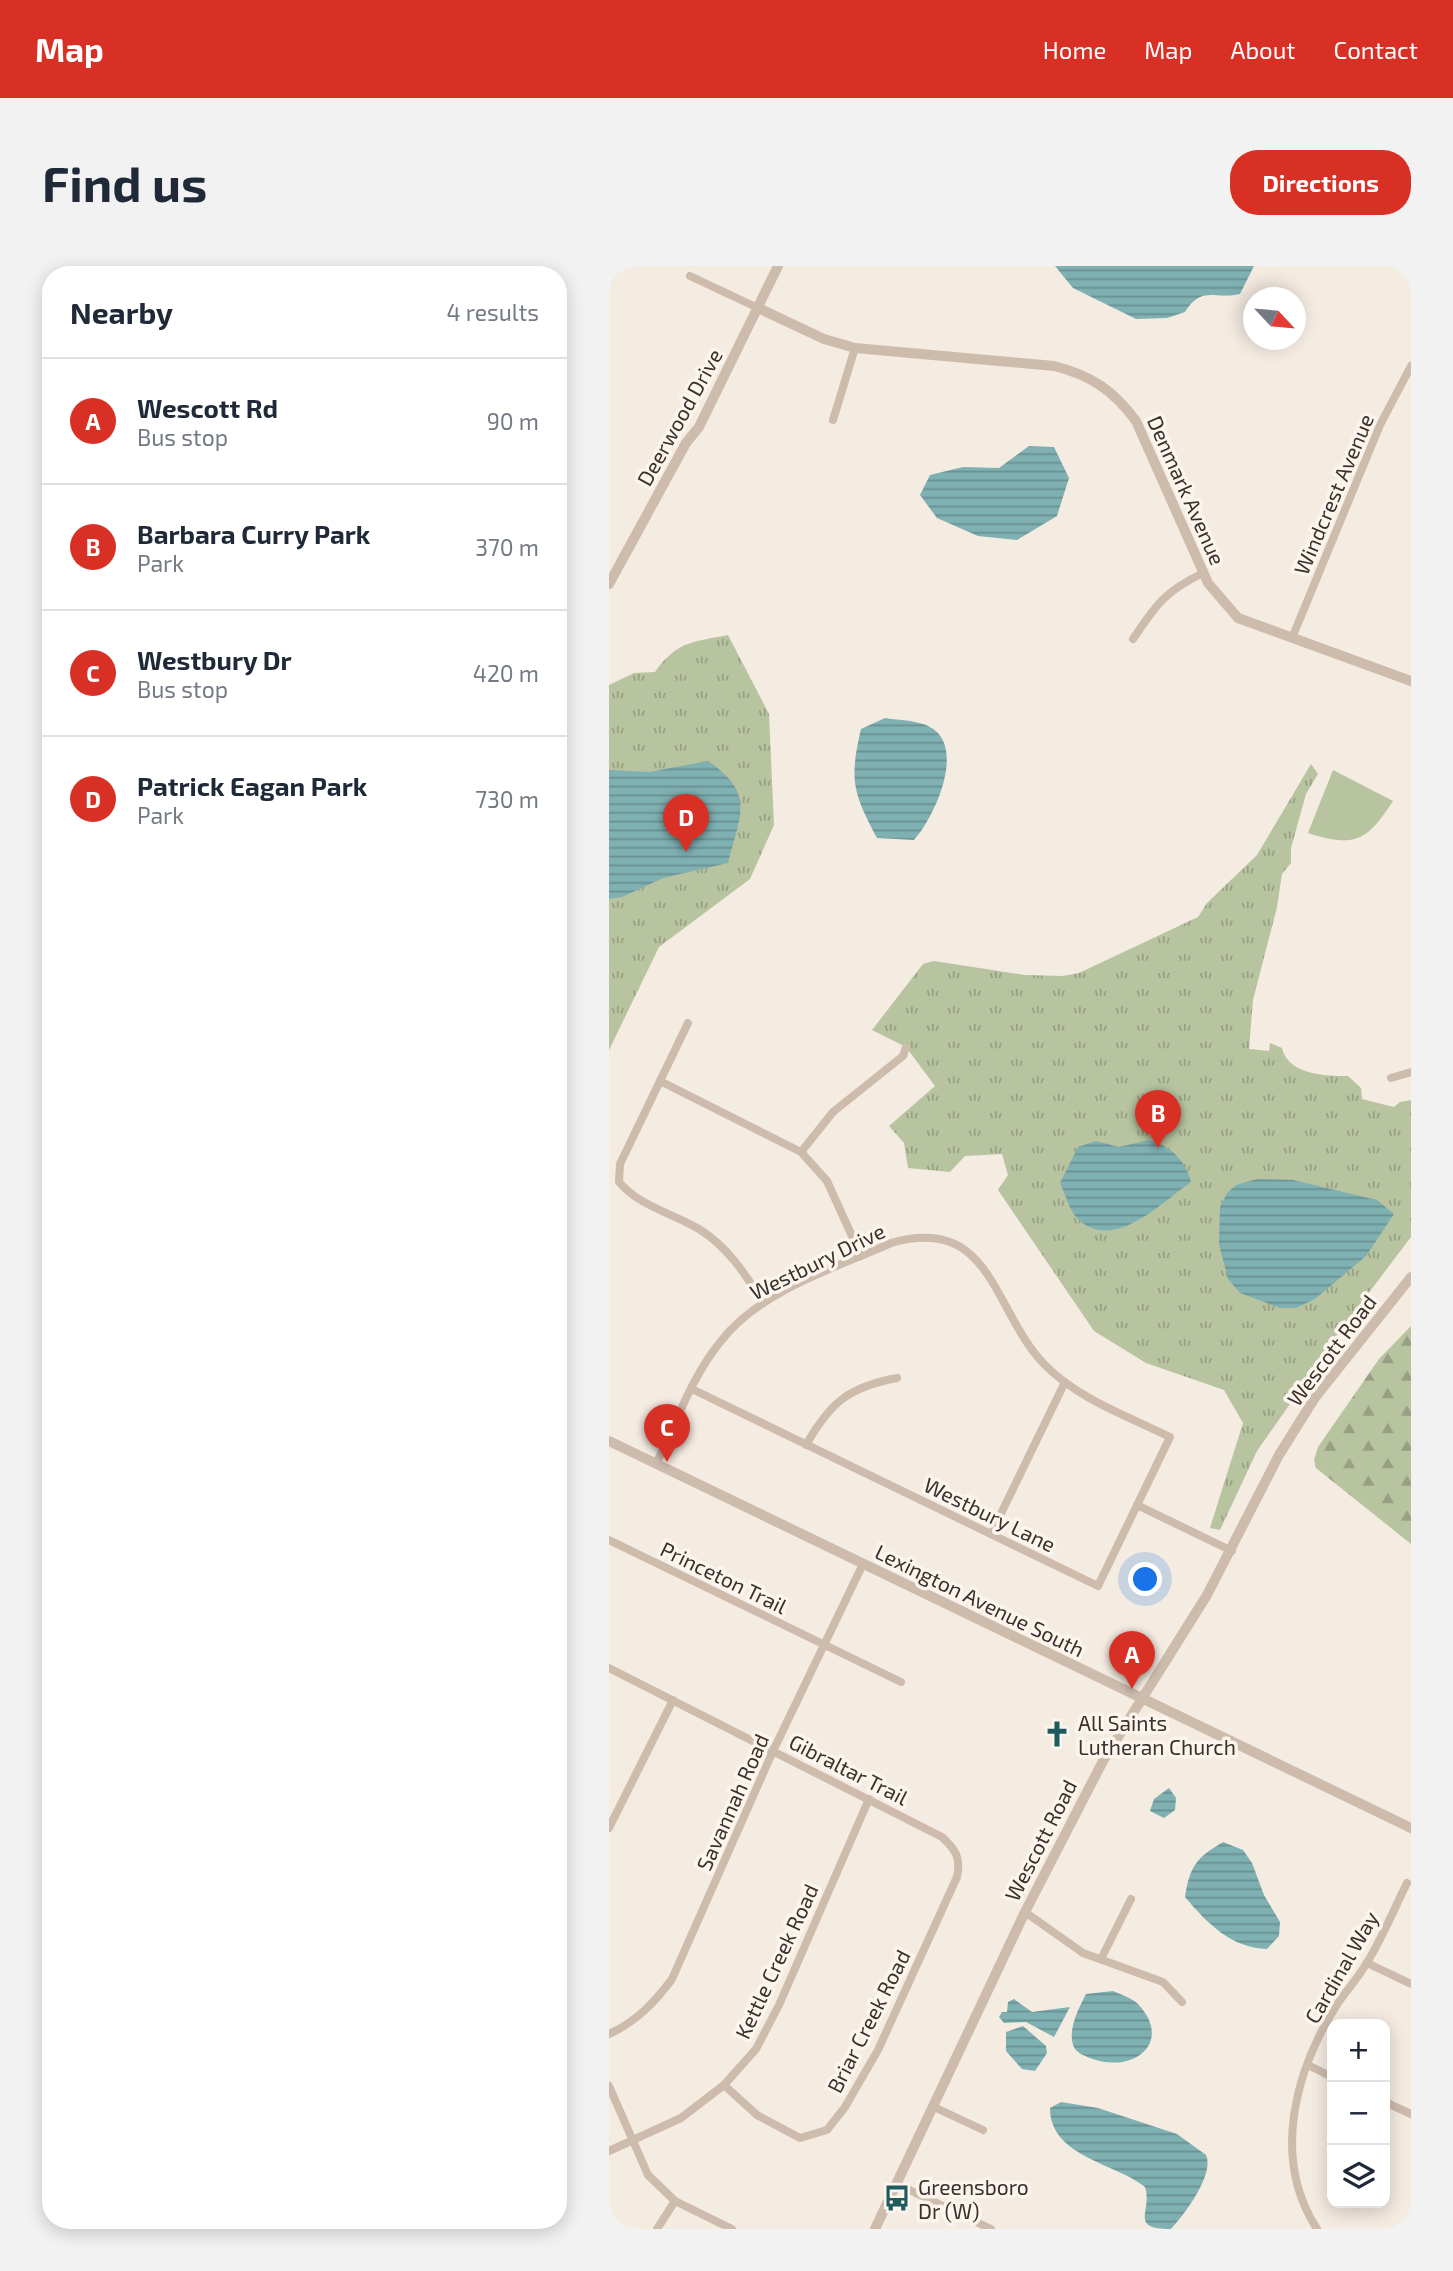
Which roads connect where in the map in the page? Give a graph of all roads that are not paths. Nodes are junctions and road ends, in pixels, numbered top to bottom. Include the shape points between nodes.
1 (778, 266) edge
2 (690, 275) dead end
3 (758, 308) junction
4 (855, 348) junction
5 (1411, 366) edge
6 (833, 420) dead end
7 (1203, 573) junction
8 (609, 584) edge
9 (1292, 638) junction
10 (1133, 639) dead end
11 (1411, 681) edge
12 (688, 1023) dead end
13 (906, 1047) dead end
14 (1411, 1072) edge
15 (1391, 1078) dead end
16 (660, 1082) junction
17 (801, 1152) junction
18 (861, 1256) junction
19 (1411, 1277) edge
20 (763, 1302) junction
21 (897, 1378) dead end
22 (1065, 1382) junction
23 (692, 1389) junction
24 (609, 1441) edge
25 (806, 1445) junction
26 (656, 1464) junction
27 (1137, 1505) junction
28 (991, 1534) junction
29 (609, 1540) edge
30 (1232, 1551) junction
31 (863, 1564) junction
32 (825, 1645) junction
33 (609, 1668) edge
34 (901, 1682) dead end
35 (1141, 1699) junction
36 (673, 1700) junction
37 (773, 1751) junction
38 (869, 1799) junction
39 (1411, 1828) edge
40 (609, 1829) edge
41 (956, 1850) joint
42 (1407, 1883) dead end
43 (1131, 1899) dead end
44 (1025, 1912) junction
45 (1101, 1959) junction
46 (1367, 1963) junction
47 (1411, 1984) edge
48 (1182, 2002) dead end
49 (609, 2034) edge
50 (1308, 2065) junction
51 (1327, 2074) edge
52 (724, 2085) junction
53 (609, 2087) edge
54 (1390, 2104) edge
55 (934, 2107) junction
56 (1411, 2114) edge
57 (983, 2130) dead end
58 (632, 2142) junction
59 (609, 2151) edge
60 (897, 2184) junction
61 (675, 2201) junction
62 (657, 2229) edge
63 (732, 2229) edge
64 (875, 2229) edge
65 (991, 2229) edge
66 (1317, 2229) edge

1 - 3 street, Deerwood Drive
2 - 3 street
3 - 4 street, Denmark Avenue
3 - 8 street, Deerwood Drive via 699,427
4 - 6 street
4 - 7 street, Denmark Avenue via 1054,366 1100,383 1136,421
5 - 9 street, Windcrest Avenue via 1380,425
7 - 9 street, Denmark Avenue via 1238,618
7 - 10 street via 1160,599
9 - 11 street, Denmark Avenue
12 - 16 street
13 - 17 street via 903,1056 833,1112
14 - 15 street
16 - 17 street
16 - 20 street via 620,1164 619,1182 629,1195 717,1241 739,1264
17 - 18 street via 827,1181
18 - 20 street, Westbury Drive
18 - 22 street, Westbury Drive via 913,1236 955,1243 988,1272 1031,1347
19 - 30 street, Wescott Road via 1314,1399 1279,1455
20 - 23 street, Westbury Drive via 721,1340
21 - 25 street via 848,1393 823,1415
22 - 27 street, Westbury Drive via 1170,1437
22 - 28 street
23 - 25 street, Westbury Lane
23 - 26 street, Westbury Drive
24 - 26 street, Lexington Avenue South
25 - 28 street, Westbury Lane
26 - 31 street, Lexington Avenue South
27 - 28 street, Westbury Lane via 1098,1586
27 - 30 street
29 - 32 street, Princeton Trail
30 - 35 street, Wescott Road
31 - 32 street, Savannah Road
31 - 35 street, Lexington Avenue South
32 - 34 street, Princeton Trail
32 - 37 street, Savannah Road
33 - 36 street, Gibraltar Trail
35 - 39 street, Lexington Avenue South
35 - 44 street, Wescott Road via 1084,1794
36 - 37 street, Gibraltar Trail
36 - 40 street
37 - 38 street, Gibraltar Trail
37 - 49 street, Savannah Road via 672,1979 637,2017
38 - 41 street, Gibraltar Trail via 942,1837
38 - 52 street, Kettle Creek Road via 779,2005 756,2049
41 - 52 street, Briar Creek Road via 957,1877 878,2050 827,2130 800,2138 757,2115
42 - 46 street, Cardinal Way
43 - 45 street
44 - 45 street via 1083,1953
44 - 55 street, Wescott Road
45 - 48 street via 1163,1982
46 - 47 street
46 - 50 street, Cardinal Way via 1337,2005
50 - 51 street
50 - 66 street, Cardinal Way via 1292,2116 1291,2143 1300,2195
52 - 58 street, Kettle Creek Road via 681,2118
53 - 58 street
54 - 56 street
55 - 57 street
55 - 60 street, Wescott Road
58 - 59 street, Kettle Creek Road
58 - 61 street via 648,2175
60 - 64 street, Wescott Road
60 - 65 street
61 - 62 street
61 - 63 street

